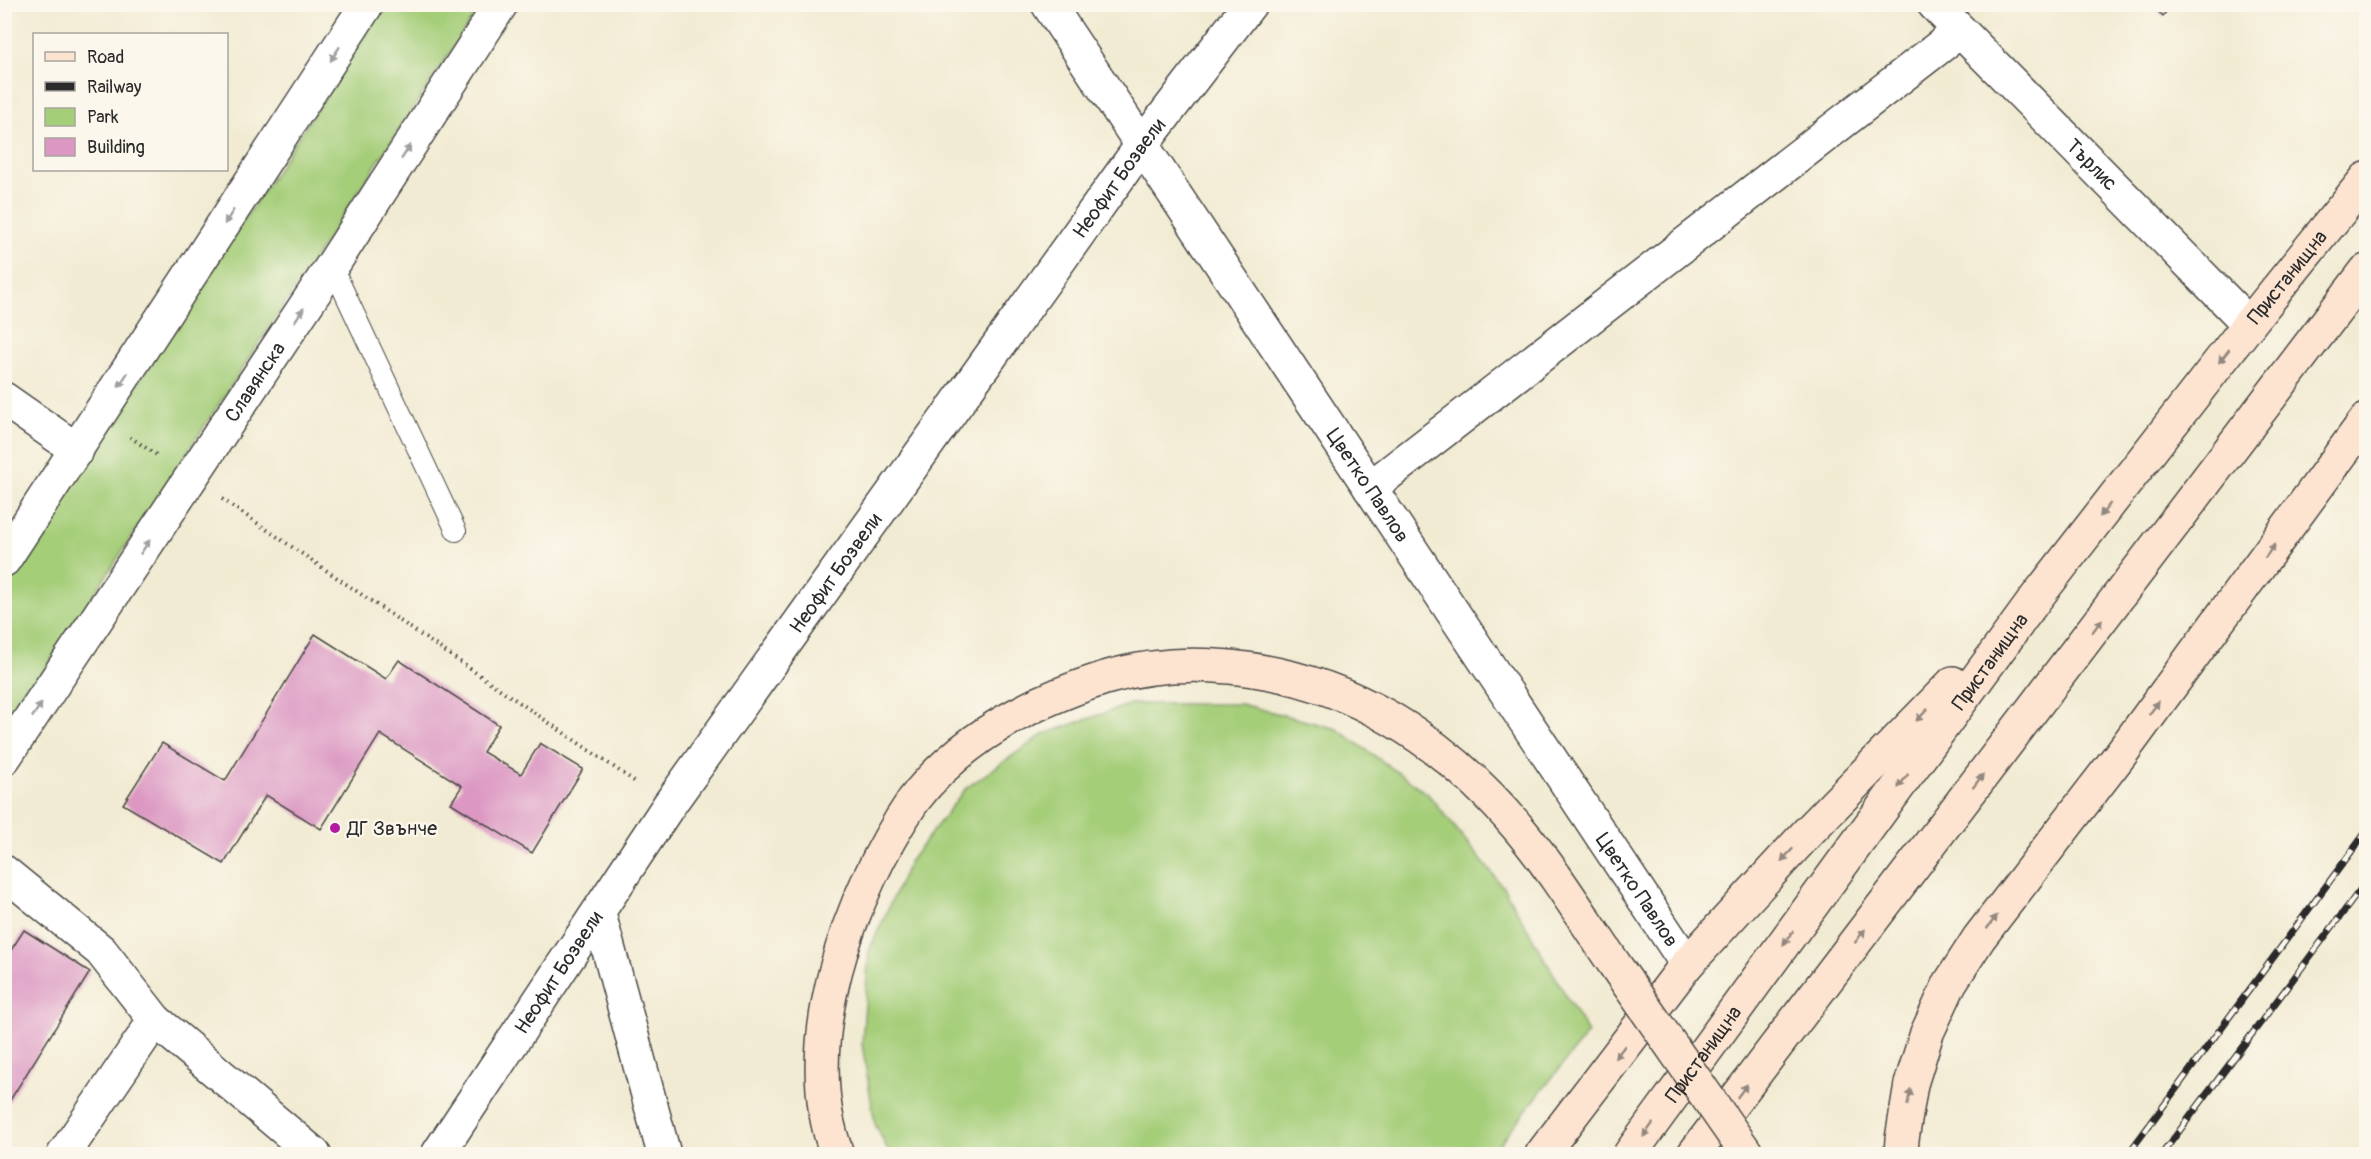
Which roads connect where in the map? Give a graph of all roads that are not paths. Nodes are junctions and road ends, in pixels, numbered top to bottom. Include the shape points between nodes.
1 (367, 4) edge
2 (501, 4) edge
3 (1048, 4) edge
4 (1250, 4) edge
5 (1934, 4) edge
6 (1960, 31) junction
7 (1142, 145) junction
8 (2367, 179) edge
9 (332, 266) junction
10 (2367, 271) edge
11 (2249, 324) junction
12 (4, 399) edge
13 (2367, 420) edge
14 (77, 450) junction
15 (1370, 488) junction
16 (456, 531) dead end
17 (4, 560) edge
18 (2036, 598) junction
19 (4, 758) edge
20 (4, 873) edge
21 (599, 914) junction
22 (1687, 964) junction
23 (155, 1020) junction
24 (64, 1155) edge
25 (314, 1155) edge
26 (438, 1155) edge
27 (664, 1155) edge
28 (837, 1155) edge
29 (1542, 1155) edge
30 (1630, 1155) edge
31 (1694, 1155) edge
32 (1747, 1155) edge
33 (1901, 1155) edge

1 -> 14 street
9 -> 2 street, Славянска
3 - 7 street, Цветко Павлов
4 - 7 street, Неофит Бозвели
5 - 6 street, Търлис
6 - 11 street, Търлис
6 - 15 street
7 - 15 street, Цветко Павлов
7 - 21 street, Неофит Бозвели via 669,805
8 - 11 main road, Пристанищна
9 - 16 lane
19 -> 9 street, Славянска
31 -> 10 main road
11 -> 18 main road, Пристанищна
12 - 14 street
33 -> 13 main road via 1911,1084 1927,1033 1950,983 1979,938 2120,755
14 - 17 street
15 - 22 street, Цветко Павлов
18 -> 22 main road via 1809,831
18 -> 30 main road, Пристанищна
20 - 23 street via 101,951
21 - 26 street, Неофит Бозвели
21 - 27 street
22 -> 29 main road
23 - 24 street
23 - 25 street
28 - 32 main road, bridge via 826,1112 824,1071 825,1032 838,956 866,884 913,801 947,763 1017,714 1119,674 1187,665 1258,670 1325,686 1390,717 1465,772 1521,830

